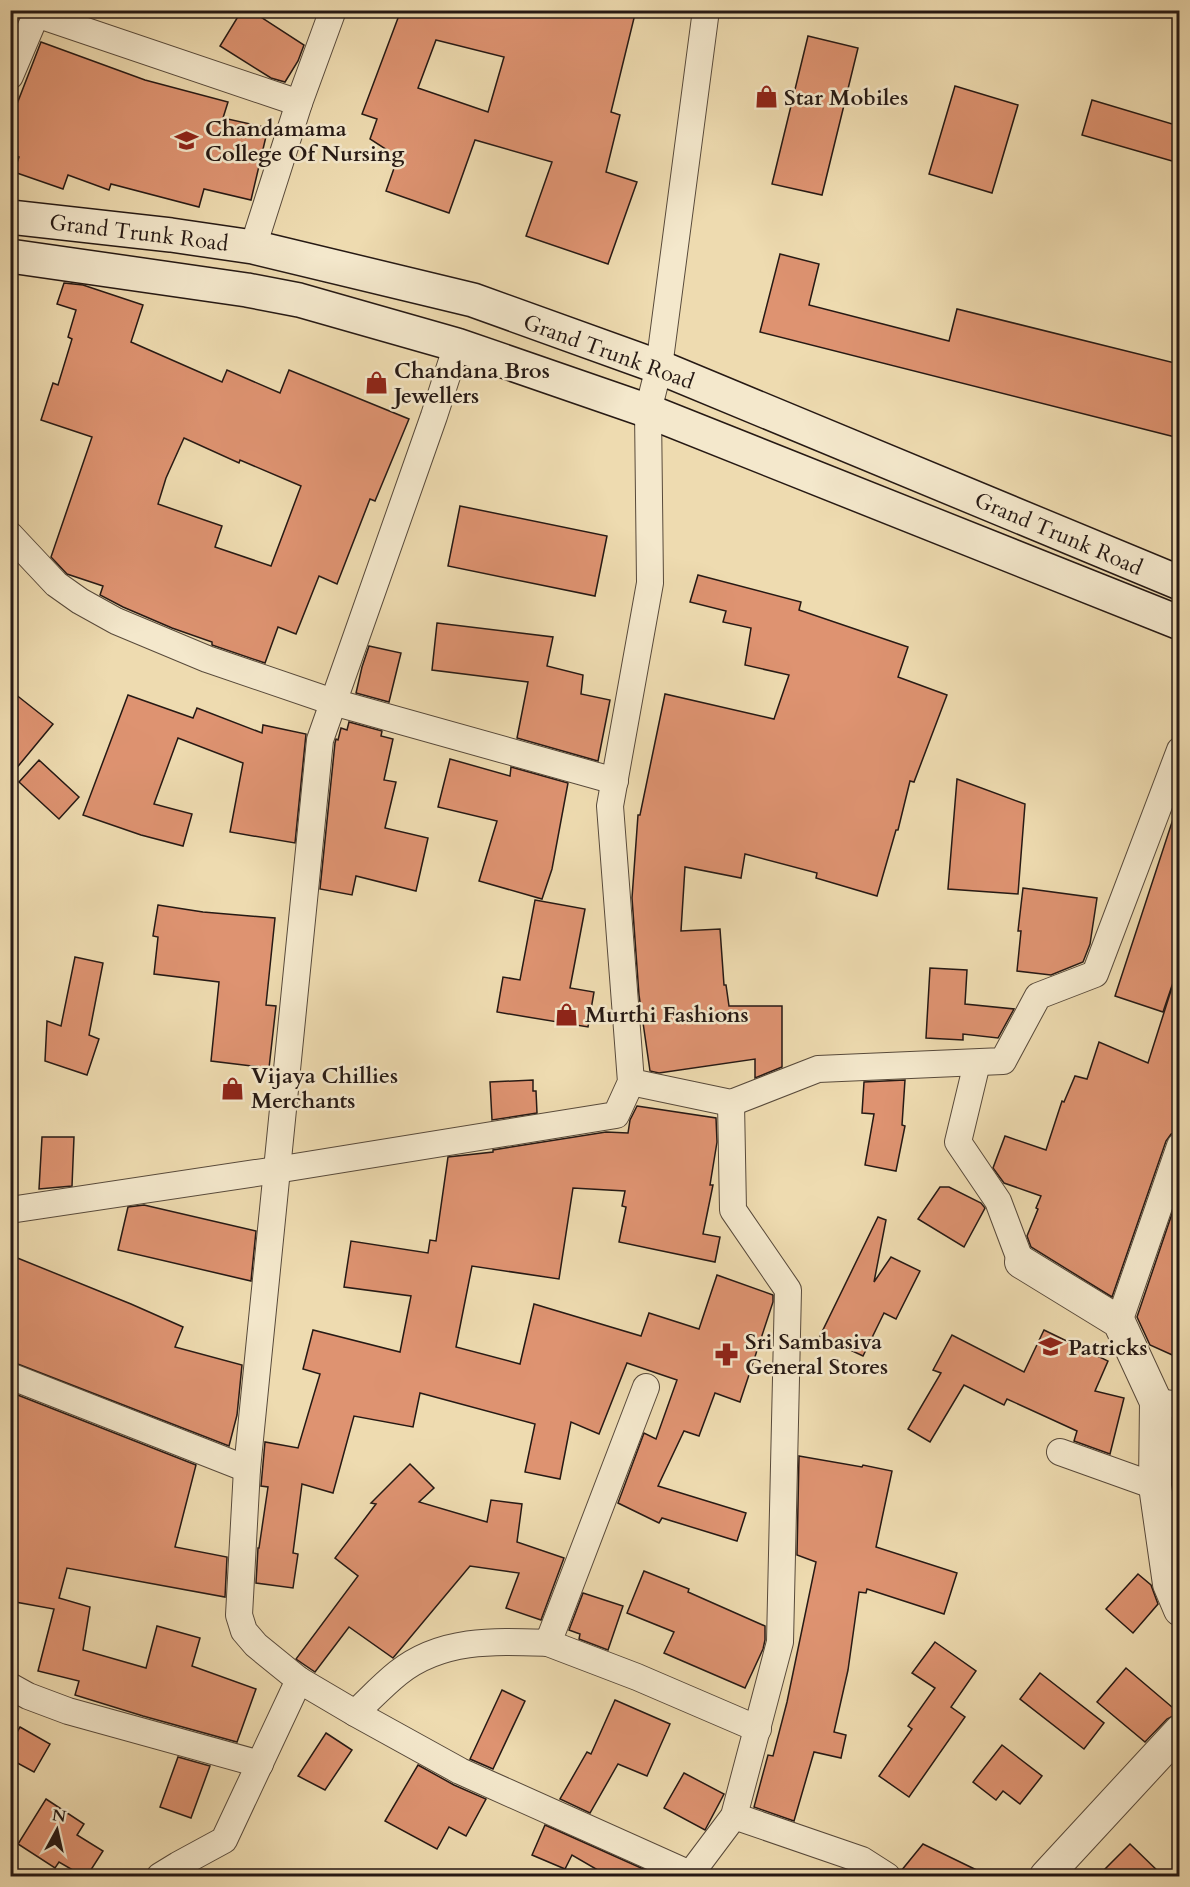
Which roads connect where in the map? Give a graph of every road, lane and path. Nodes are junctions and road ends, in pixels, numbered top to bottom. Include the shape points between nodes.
1 (333, 10) edge
2 (706, 10) edge
3 (35, 12) edge
4 (10, 76) edge
5 (298, 103) junction
6 (10, 216) edge
7 (254, 247) junction
8 (10, 256) edge
9 (457, 345) junction
10 (659, 367) junction
11 (648, 411) junction
12 (10, 535) edge
13 (1179, 583) edge
14 (1179, 623) edge
15 (333, 702) junction
16 (1179, 750) edge
17 (615, 780) junction
18 (977, 1063) junction
19 (631, 1082) junction
20 (731, 1103) junction
21 (1179, 1146) edge
22 (276, 1170) junction
23 (10, 1210) edge
24 (1021, 1262) joint
25 (1119, 1322) junction
26 (10, 1376) edge
27 (646, 1387) dead end
28 (1168, 1404) edge
29 (1060, 1452) dead end
30 (247, 1469) junction
31 (1155, 1486) junction
32 (1179, 1610) edge
33 (548, 1643) junction
34 (299, 1680) junction
35 (10, 1686) edge
36 (355, 1713) junction
37 (758, 1729) junction
38 (1179, 1731) edge
39 (260, 1764) junction
40 (734, 1816) junction
41 (178, 1873) edge
42 (690, 1875) edge
43 (887, 1876) edge
44 (1046, 1876) edge

1 - 5 street
2 - 10 street
3 - 4 street
3 - 5 street
5 - 7 street
6 - 7 main road, Grand Trunk Road
7 - 10 main road, Grand Trunk Road via 473,300
8 - 9 main road, Grand Trunk Road via 299,300
9 - 11 main road, Grand Trunk Road
9 - 15 street
10 - 11 street
10 - 13 main road, Grand Trunk Road
11 - 14 main road, Grand Trunk Road
11 - 17 street via 650,583
12 - 15 street via 56,584 116,621 207,659
15 - 17 street
15 - 22 street via 320,740
16 - 18 street via 1095,974 1038,996 1003,1061
17 - 19 street via 610,806
18 - 20 street via 818,1069
18 - 24 street via 958,1142 998,1201
19 - 20 street
19 - 22 street via 616,1115
20 - 37 street via 733,1210 788,1290 780,1642
21 - 25 street
22 - 23 street
22 - 30 street
24 - 25 street
25 - 28 street
26 - 30 street
27 - 33 street
28 - 31 street
29 - 31 street
30 - 34 street via 239,1615 244,1631 256,1645
31 - 32 street via 1169,1584
33 - 36 street via 494,1641 459,1645 427,1655 399,1672
33 - 37 street
34 - 36 street
34 - 39 street
35 - 39 street via 58,1708
36 - 42 street via 460,1772
37 - 40 street
38 - 44 street
39 - 41 street via 224,1840
40 - 42 street
40 - 43 street via 862,1860

